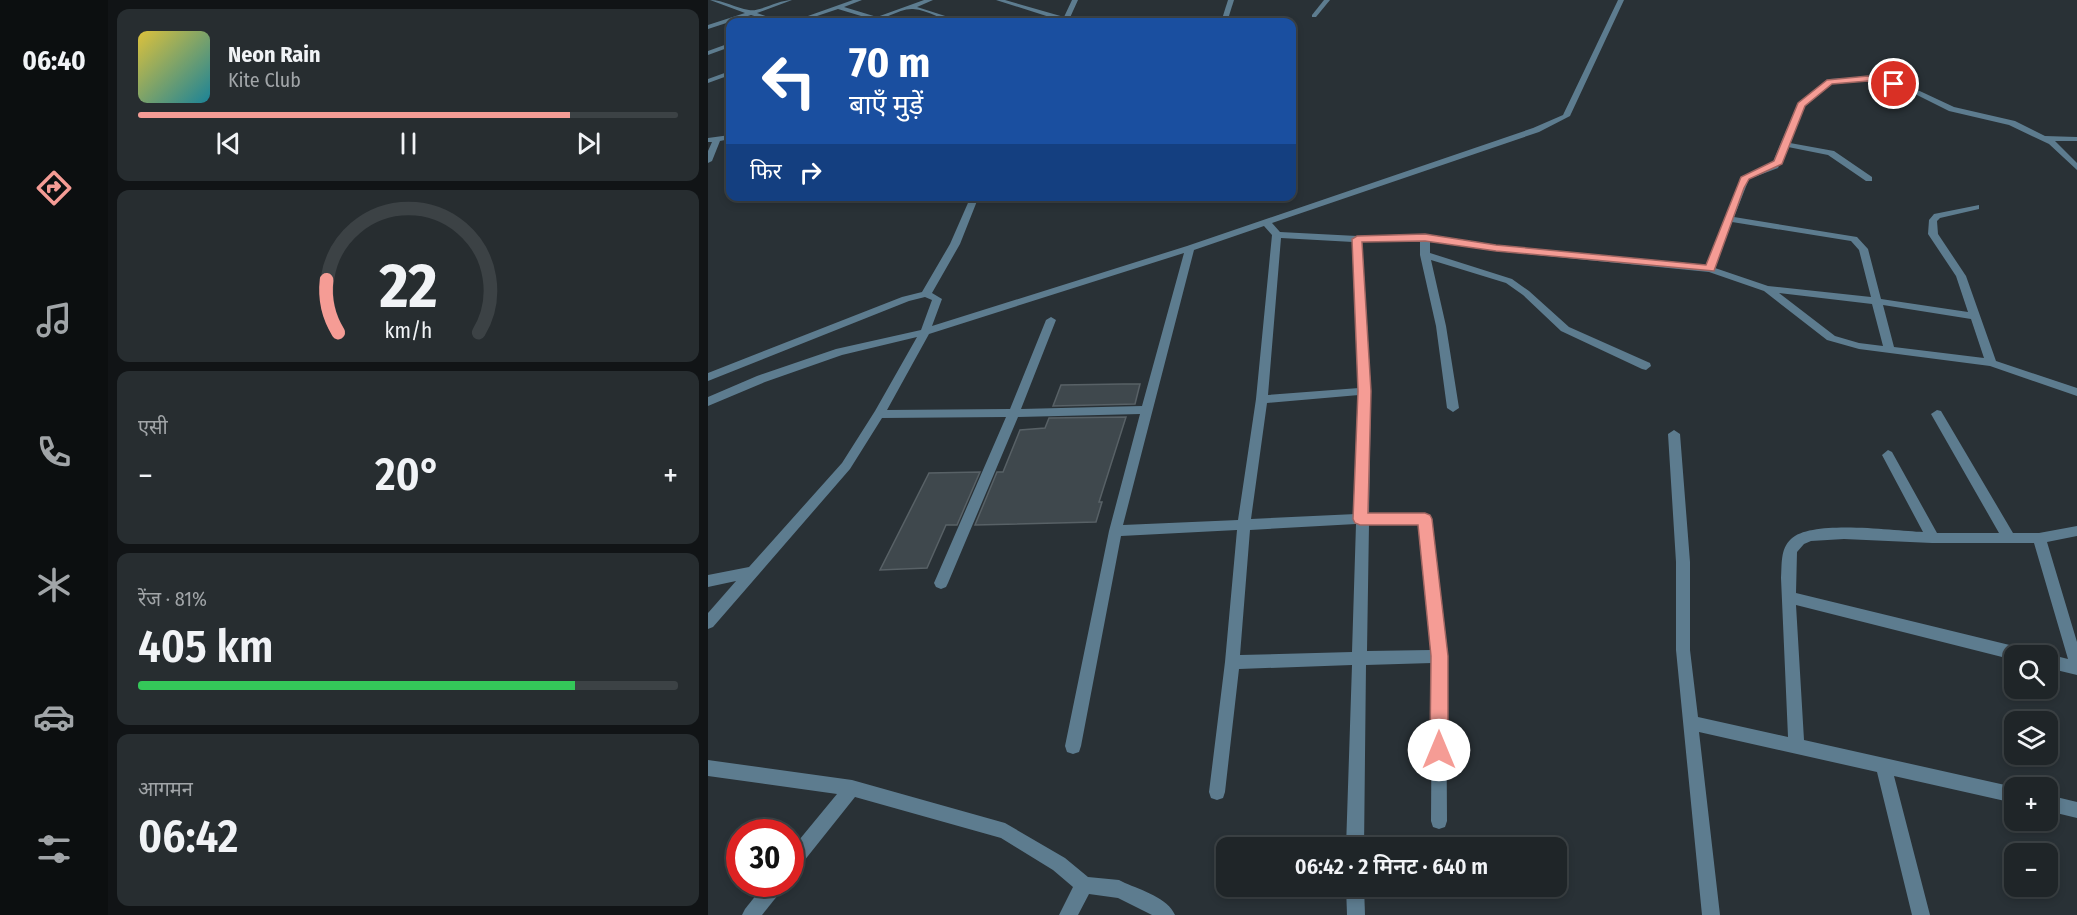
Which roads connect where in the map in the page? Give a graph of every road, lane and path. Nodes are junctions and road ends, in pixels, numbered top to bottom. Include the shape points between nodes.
1 (716, 0) edge
2 (789, 0) edge
3 (859, 0) edge
4 (930, 0) edge
5 (999, 0) edge
6 (1075, 0) edge
7 (1231, 0) edge
8 (1327, 0) edge
9 (1621, 0) edge
10 (708, 3) edge
11 (838, 7) junction
12 (912, 7) junction
13 (749, 13) junction
14 (1314, 16) dead end
15 (1058, 17) joint
16 (734, 18) edge
17 (766, 18) edge
18 (806, 18) edge
19 (875, 18) edge
20 (881, 18) edge
21 (948, 18) edge
22 (1054, 18) edge
23 (1067, 18) edge
24 (1225, 18) edge
25 (726, 21) edge
26 (708, 27) edge
27 (726, 46) edge
28 (721, 48) junction
29 (726, 50) edge
30 (708, 53) edge
31 (726, 74) edge
32 (708, 81) edge
33 (2046, 138) junction
34 (712, 139) edge
35 (2077, 139) edge
36 (1785, 144) junction
37 (708, 161) edge
38 (2077, 168) edge
39 (1869, 178) dead end
40 (973, 201) edge
41 (1976, 207) dead end
42 (1728, 219) junction
43 (1267, 223) junction
44 (1277, 235) junction
45 (1425, 238) junction
46 (1357, 239) junction
47 (1190, 248) junction
48 (1425, 255) junction
49 (1710, 269) junction
50 (1767, 289) junction
51 (926, 294) junction
52 (1876, 301) junction
53 (1974, 316) junction
54 (1051, 320) dead end
55 (925, 332) junction
56 (1889, 349) junction
57 (1991, 363) junction
58 (1646, 366) dead end
59 (708, 377) edge
60 (1365, 391) junction
61 (2077, 392) edge
62 (1262, 399) junction
63 (708, 402) edge
64 (1453, 408) dead end
65 (1145, 410) junction
66 (1014, 413) junction
67 (879, 414) junction
68 (1937, 414) dead end
69 (1674, 434) dead end
70 (1888, 455) dead end
71 (1360, 519) junction
72 (1244, 525) junction
73 (1115, 531) junction
74 (2077, 531) edge
75 (2009, 537) junction
76 (1933, 538) junction
77 (2039, 538) junction
78 (753, 572) junction
79 (708, 581) edge
80 (941, 582) dead end
81 (1789, 597) junction
82 (708, 623) edge
83 (2004, 651) edge
84 (1439, 656) junction
85 (1360, 657) junction
86 (1232, 662) junction
87 (2058, 663) edge
88 (2077, 667) edge
89 (1692, 723) junction
90 (1073, 746) dead end
91 (1796, 746) junction
92 (1883, 766) junction
93 (708, 768) edge
94 (852, 788) junction
95 (1217, 792) dead end
96 (2004, 793) edge
97 (2058, 805) edge
98 (2077, 810) edge
99 (1439, 821) dead end
100 (1355, 837) edge
101 (804, 848) edge
102 (1084, 885) junction
103 (766, 897) edge
104 (1355, 897) edge
105 (751, 915) edge
106 (1068, 915) edge
107 (1166, 915) edge
108 (1356, 915) edge
109 (1711, 915) edge
110 (1921, 915) edge

1 - 10 street
1 - 13 street
2 - 13 street
3 - 11 street
4 - 12 street
5 - 15 street
6 - 23 street
7 - 24 street
8 - 14 street
9 - 43 street via 1566,116 1536,130
11 - 18 street
11 - 19 street
12 - 20 street
12 - 21 street
13 - 16 street
13 - 17 street
15 - 22 street
25 - 26 street
27 - 28 street
28 - 29 street
28 - 30 street
31 - 32 street
33 - 35 street
33 - 36 street via 2002,119 1942,106 1909,88 1868,79 1830,81 1801,105
33 - 38 street
34 - 37 street
36 - 39 street via 1831,153
36 - 42 street via 1775,166 1745,177
40 - 51 street via 955,244
41 - 53 street via 1933,220 1933,234 1961,276
42 - 49 street
42 - 52 street via 1854,239 1863,249
43 - 44 street
43 - 47 street
44 - 46 street
44 - 62 street
45 - 46 street
45 - 48 street
45 - 49 street
46 - 60 street
47 - 55 street
47 - 65 street
48 - 58 street via 1509,281 1565,329
48 - 64 street
49 - 50 street
50 - 52 street
50 - 56 street via 1831,338
51 - 55 street via 937,299
51 - 59 street
52 - 53 street
52 - 56 street
53 - 57 street
54 - 66 street
55 - 63 street via 840,352
55 - 67 street
56 - 57 street
57 - 61 street
60 - 62 street
60 - 71 street
62 - 72 street
65 - 66 street
65 - 73 street
66 - 67 street
66 - 80 street
67 - 78 street via 846,466
68 - 75 street
69 - 89 street via 1683,562 1683,650
70 - 76 street
71 - 72 street
71 - 84 street via 1425,519
71 - 85 street
72 - 73 street
72 - 86 street
73 - 90 street
74 - 77 street
75 - 76 street
75 - 77 street
76 - 81 street via 1812,535 1797,541 1789,552
77 - 88 street
78 - 79 street
78 - 82 street
81 - 83 street
81 - 91 street
84 - 85 street
84 - 99 street
85 - 86 street
85 - 100 street
86 - 95 street
87 - 88 street
89 - 91 street
89 - 109 street
91 - 92 street
92 - 96 street
92 - 110 street
93 - 94 street
94 - 101 street
94 - 102 street via 1005,831 1059,864
97 - 98 street
102 - 106 street
102 - 107 street via 1119,888
103 - 105 street
104 - 108 street

